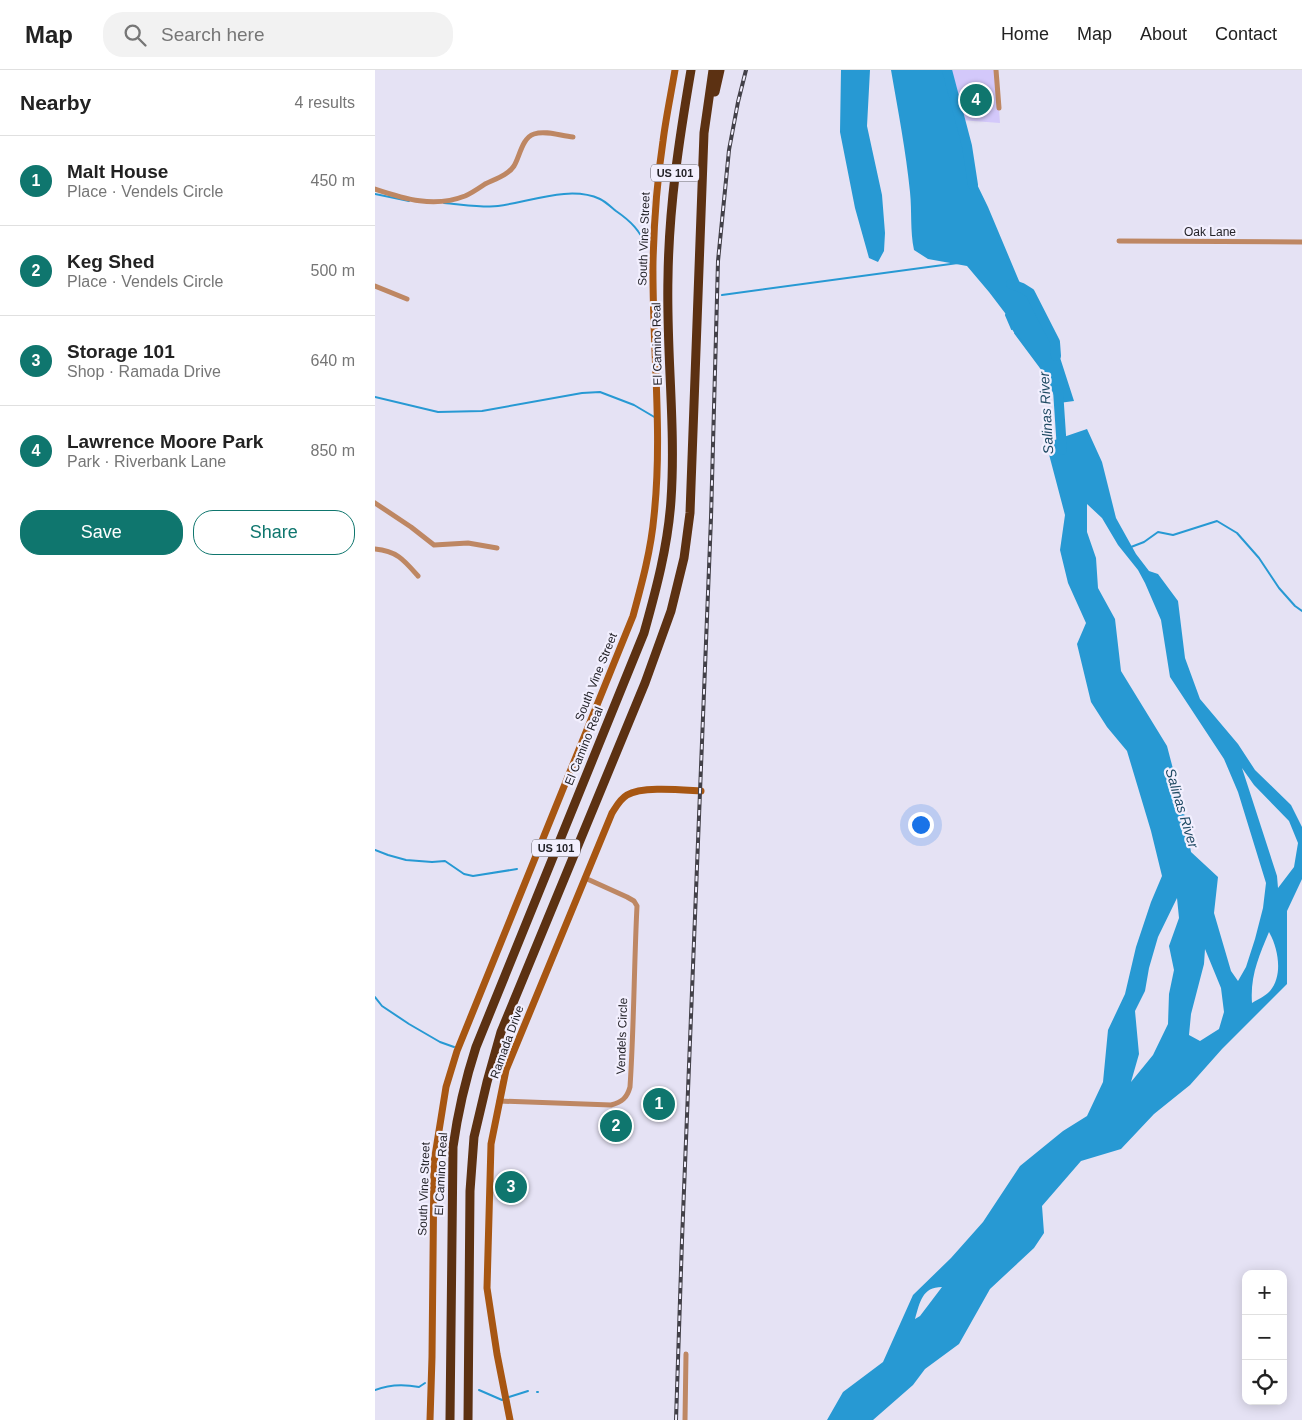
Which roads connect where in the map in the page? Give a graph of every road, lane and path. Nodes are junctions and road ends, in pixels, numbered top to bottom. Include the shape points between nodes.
1 (675, 70) edge
2 (691, 70) edge
3 (713, 70) edge
4 (720, 70) edge
5 (996, 70) edge
6 (999, 108) dead end
7 (704, 133) junction
8 (573, 137) dead end
9 (375, 189) edge
10 (1119, 241) dead end
11 (1302, 242) edge
12 (375, 286) edge
13 (407, 299) dead end
14 (375, 504) edge
15 (497, 548) dead end
16 (375, 549) edge
17 (418, 576) dead end
18 (701, 791) dead end
19 (585, 878) junction
20 (499, 1101) junction
21 (686, 1354) dead end
22 (430, 1420) edge
23 (450, 1420) edge
24 (468, 1420) edge
25 (510, 1420) edge
26 (685, 1420) edge

1 - 22 street, South Vine Street via 655,214 656,479 647,566 633,616 457,1051 446,1087 434,1162
2 - 23 highway, El Camino Real / US 101 via 678,142 669,240 673,465 661,572 644,633 475,1047 464,1086 453,1147
3 - 7 highway, US 101
4 - 7 highway
5 - 6 street
7 - 24 highway, US 101 via 690,514 684,558 671,611 645,683 501,1032 487,1082 474,1137 470,1191
8 - 9 street via 534,134 525,142 513,167 504,175 447,201 420,202
10 - 11 street, Oak Lane
12 - 13 street
14 - 15 street via 435,545 468,543
16 - 17 street via 398,555
18 - 19 street, Ramada Drive via 642,790 627,795 612,813
19 - 20 street, Ramada Drive via 518,1038
19 - 20 street, Vendels Circle via 627,897 637,906 628,1094 620,1102 611,1104
20 - 25 street, Ramada Drive via 491,1144 487,1288
21 - 26 street

